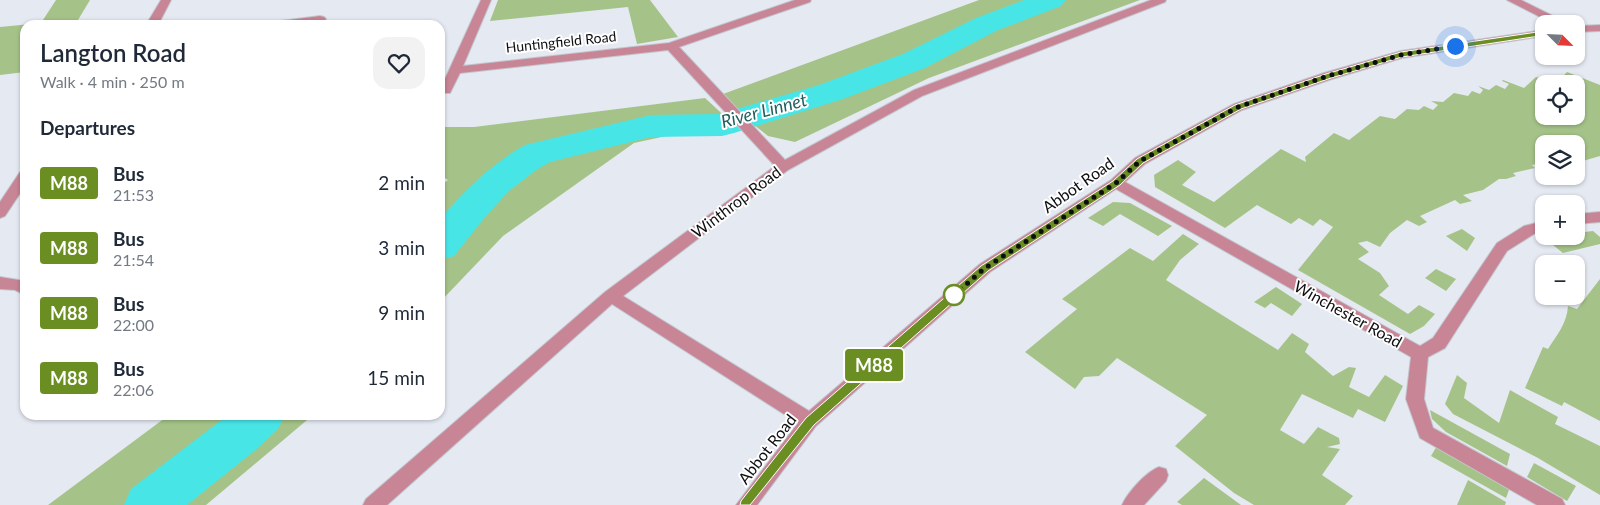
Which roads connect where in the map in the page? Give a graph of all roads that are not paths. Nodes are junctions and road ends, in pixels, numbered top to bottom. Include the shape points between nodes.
1 (166, 0) edge
2 (486, 0) edge
3 (806, 0) edge
4 (1161, 0) edge
5 (1512, 0) edge
6 (1544, 15) edge
7 (320, 19) dead end
8 (155, 20) edge
9 (312, 20) edge
10 (1600, 28) edge
11 (1585, 29) edge
12 (1535, 34) edge
13 (671, 46) junction
14 (456, 70) junction
15 (446, 90) dead end
16 (783, 167) junction
17 (20, 183) edge
18 (1116, 183) junction
19 (0, 213) edge
20 (1600, 217) edge
21 (1585, 218) edge
22 (1535, 228) edge
23 (0, 283) edge
24 (20, 286) edge
25 (611, 296) junction
26 (1420, 354) junction
27 (810, 421) junction
28 (1159, 475) dead end
29 (373, 505) edge
30 (746, 505) edge
31 (1132, 505) edge
32 (1555, 505) edge

1 - 8 street
2 - 14 street
3 - 13 street, Huntingfield Road
4 - 16 street, Winthrop Road via 918,93
5 - 6 street
7 - 9 street
10 - 11 street
12 - 18 street, Abbot Road via 1401,55 1238,107 1140,161
13 - 14 street, Huntingfield Road
13 - 16 street
14 - 15 street
16 - 25 street, Winthrop Road
17 - 19 street
18 - 26 street, Winchester Road
18 - 27 street, Abbot Road via 985,268
20 - 21 street
22 - 26 street, Winchester Road via 1502,247 1439,343
23 - 24 street
25 - 27 street
25 - 29 street, Winthrop Road
26 - 32 street via 1415,399 1426,433
27 - 30 street, Abbot Road
28 - 31 street

